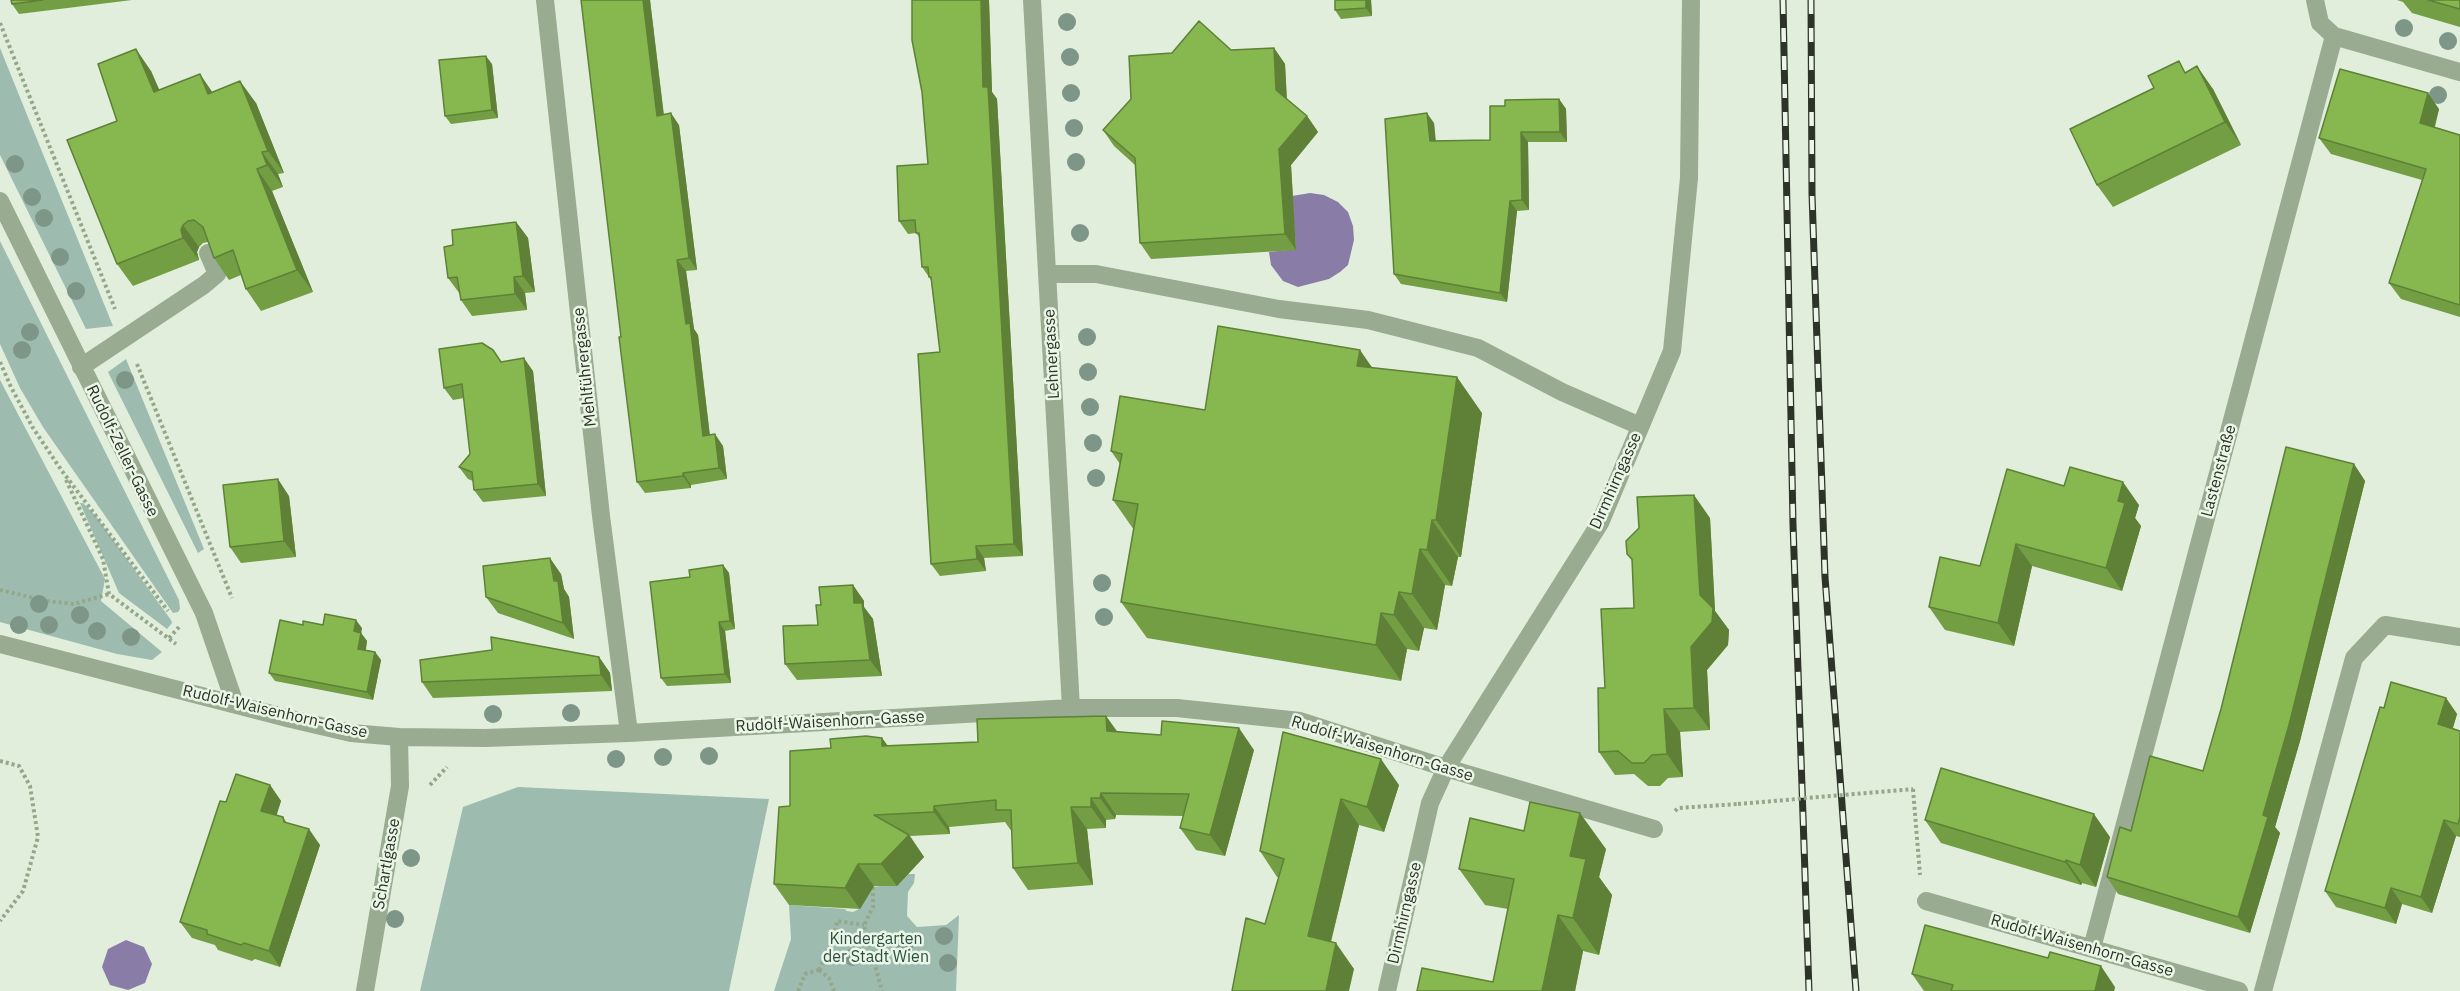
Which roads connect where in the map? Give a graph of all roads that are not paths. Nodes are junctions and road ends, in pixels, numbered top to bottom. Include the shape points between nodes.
1 (545, 0) edge
2 (1032, 0) edge
3 (1691, 0) edge
4 (2315, 0) edge
5 (2334, 36) junction
6 (2460, 72) edge
7 (0, 201) edge
8 (208, 253) edge
9 (1047, 274) junction
10 (81, 367) junction
11 (1640, 426) junction
12 (2460, 637) edge
13 (0, 644) edge
14 (235, 704) junction
15 (1071, 708) junction
16 (629, 733) junction
17 (399, 737) junction
18 (1446, 768) junction
19 (1654, 829) dead end
20 (1926, 901) dead end
21 (2092, 948) junction
22 (365, 991) edge
23 (1387, 991) edge
24 (2239, 991) edge
25 (2263, 991) edge

1 - 16 street, Mehlführergasse via 601,516
2 - 9 street, Lehnergasse
3 - 11 street, Dirmhirngasse via 1689,178 1672,351
4 - 5 street via 2320,23
5 - 6 street
5 - 21 street, Lastenstraße
7 - 10 street, Rudolf-Zeller-Gasse
8 - 10 street via 217,274
9 - 11 street via 1096,274 1279,309 1368,320 1445,339 1478,348 1562,392
9 - 15 street, Lehnergasse
10 - 14 street, Rudolf-Zeller-Gasse via 204,613
11 - 18 street, Dirmhirngasse via 1600,524
12 - 25 street via 2385,625 2354,658
13 - 14 street, Rudolf-Waisenhorn-Gasse
14 - 17 street, Rudolf-Waisenhorn-Gasse via 351,733
15 - 16 street, Rudolf-Waisenhorn-Gasse
15 - 18 street, Rudolf-Waisenhorn-Gasse via 1177,708 1300,721
16 - 17 street, Rudolf-Waisenhorn-Gasse
17 - 22 street, Schartlgasse via 400,786
18 - 19 street, Rudolf-Waisenhorn-Gasse
18 - 23 street, Dirmhirngasse via 1430,803
20 - 21 street, Rudolf-Waisenhorn-Gasse
21 - 24 street, Rudolf-Waisenhorn-Gasse

